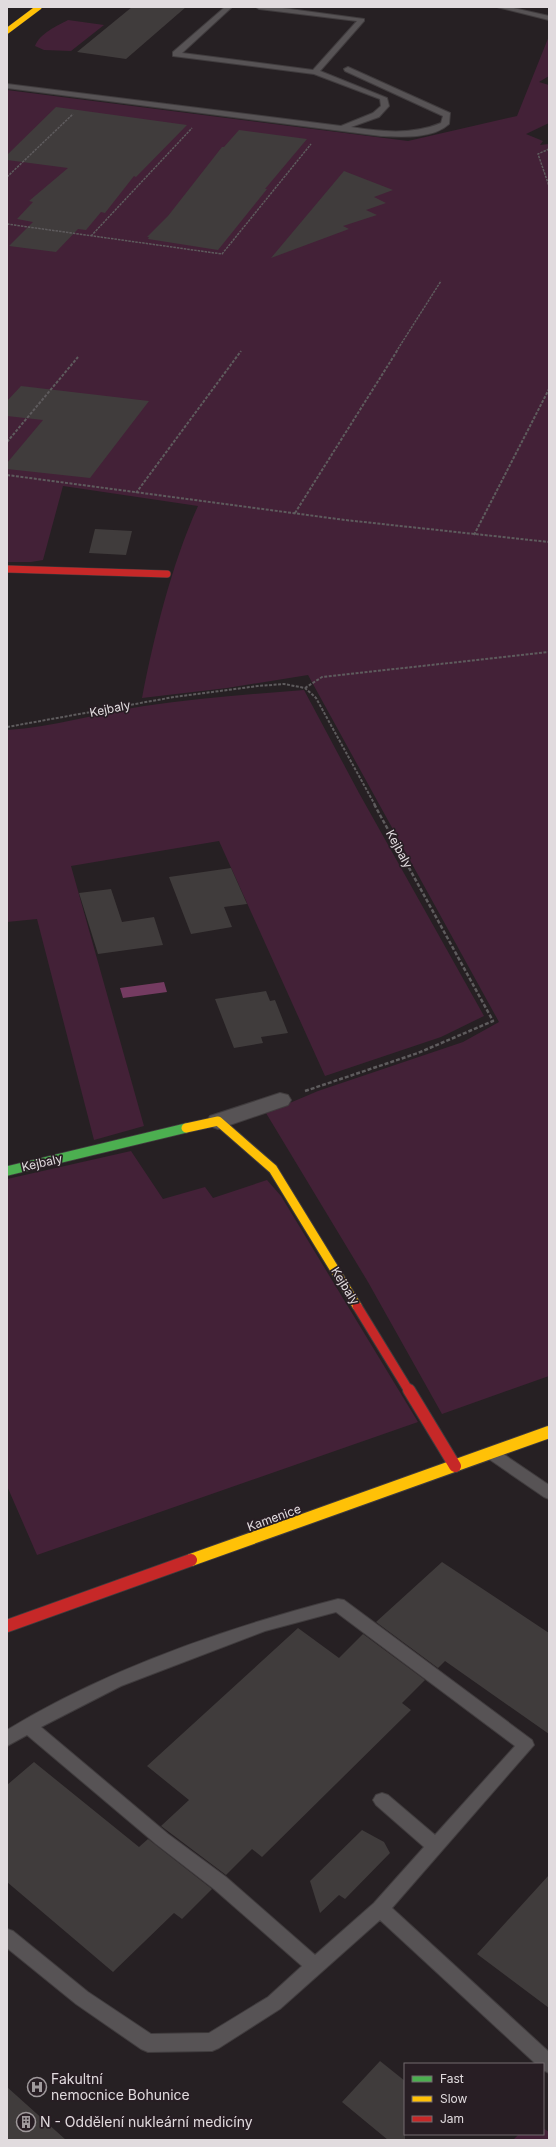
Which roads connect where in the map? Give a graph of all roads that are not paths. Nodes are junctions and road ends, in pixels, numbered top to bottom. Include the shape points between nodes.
1 (39, 7) edge
2 (228, 7) edge
3 (259, 7) edge
4 (500, 7) edge
5 (549, 18) edge
6 (7, 31) edge
7 (348, 69) dead end
8 (315, 72) junction
9 (7, 86) edge
10 (342, 128) junction
11 (7, 569) edge
12 (167, 574) dead end
13 (280, 1100) road end
14 (218, 1121) junction
15 (7, 1171) edge
16 (549, 1432) edge
17 (491, 1453) junction
18 (455, 1466) junction
19 (549, 1493) edge
20 (7, 1626) edge
21 (28, 1726) junction
22 (7, 1739) edge
23 (382, 1800) dead end
24 (436, 1846) junction
25 (380, 1909) junction
26 (7, 1937) edge
27 (315, 1966) junction
28 (549, 2064) edge

1 - 6 street
2 - 8 lane via 176,54
3 - 8 lane via 362,20
4 - 5 lane
7 - 10 lane via 447,115 445,124 435,130 415,135
8 - 10 lane via 383,98 385,106 376,115
9 - 10 lane
11 - 12 street
13 - 14 street, Kejbaly
14 - 15 street, Kejbaly
14 - 18 street, Kejbaly via 273,1169
16 - 17 street, Kamenice
17 - 18 street, Kamenice
17 - 19 lane
18 - 20 street, Kamenice
21 - 22 lane
21 - 24 lane via 115,1681 263,1625 338,1605 526,1745
21 - 27 lane via 162,1839 220,1883
23 - 24 lane
24 - 25 lane
25 - 27 lane
25 - 28 lane
26 - 27 lane via 82,1998 148,2043 212,2042 274,2003

